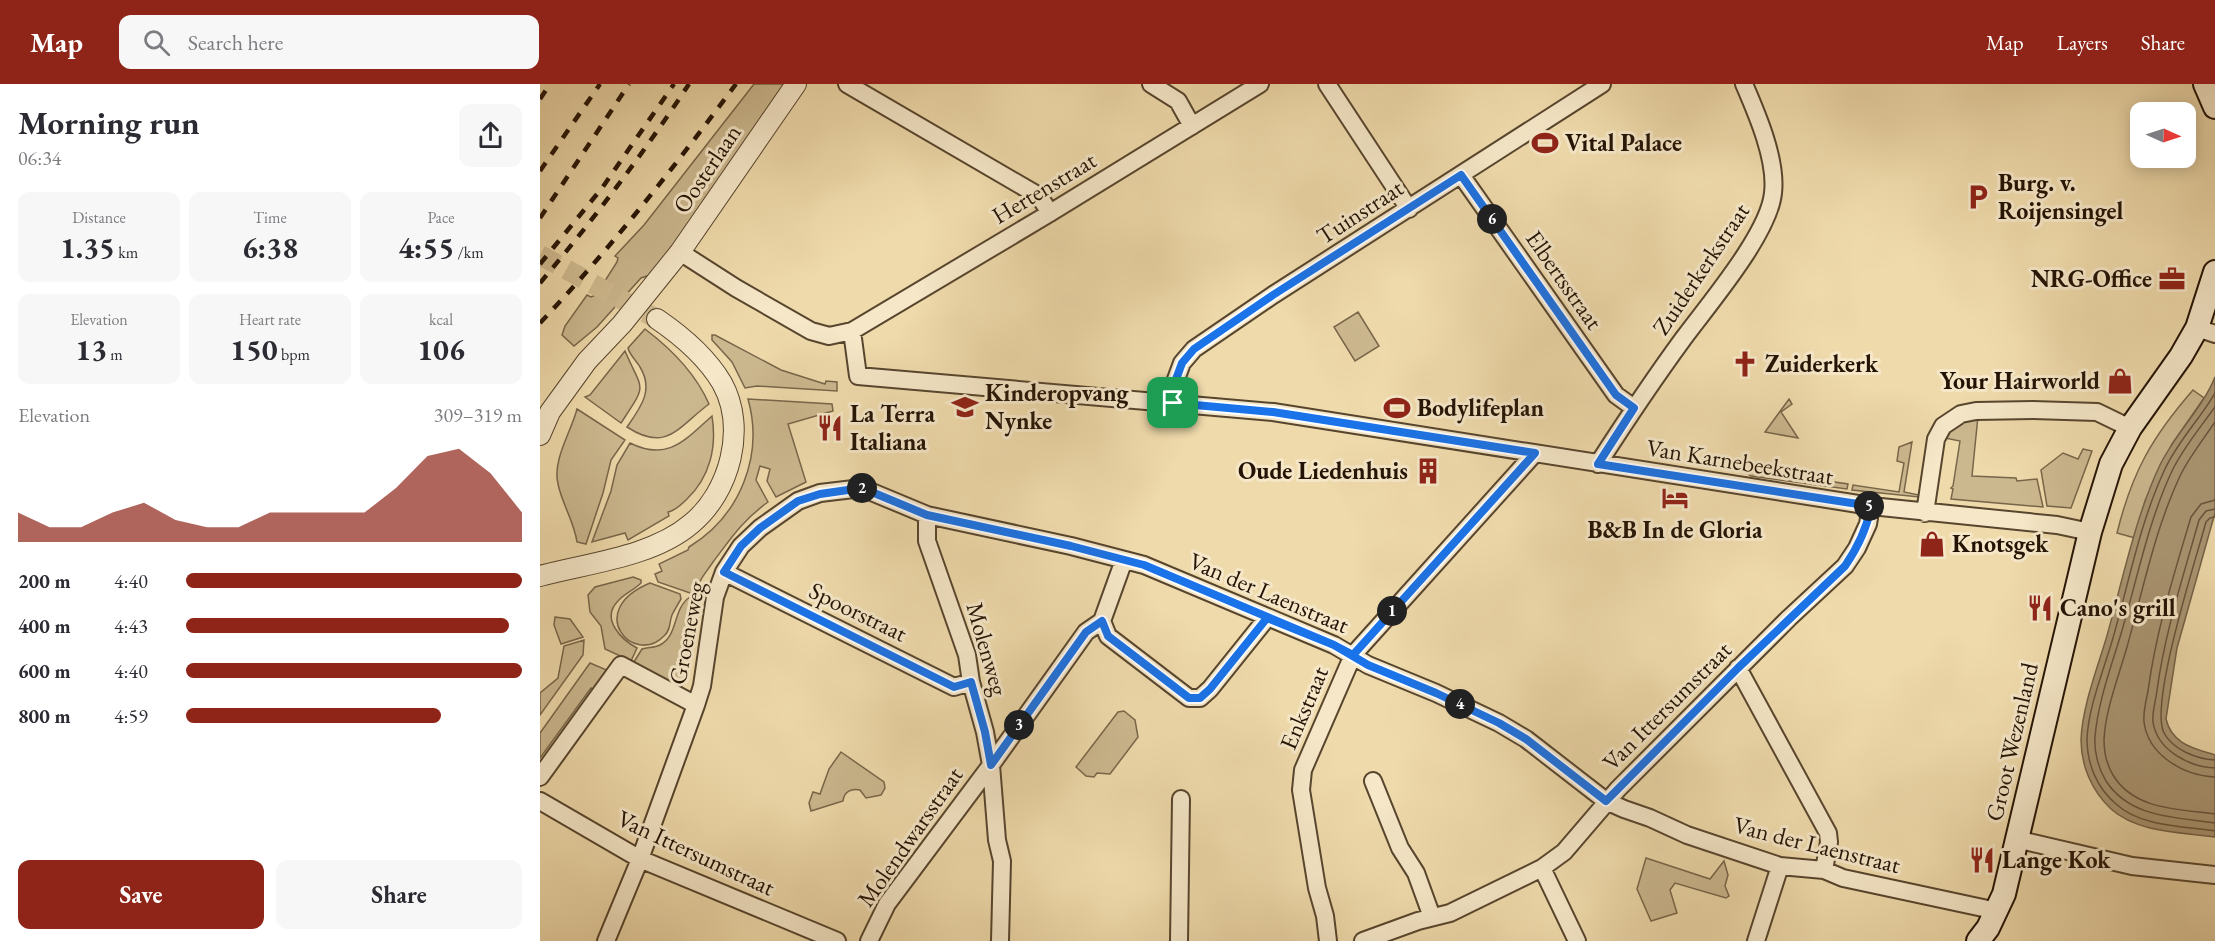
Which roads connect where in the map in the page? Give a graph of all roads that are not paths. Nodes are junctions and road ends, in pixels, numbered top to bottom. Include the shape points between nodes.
1 (796, 84) edge
2 (847, 84) edge
3 (1151, 84) edge
4 (1260, 84) edge
5 (1327, 84) edge
6 (1602, 84) edge
7 (1744, 84) edge
8 (2205, 84) edge
9 (2215, 107) edge
10 (1192, 126) junction
11 (1461, 175) junction
12 (1409, 209) junction
13 (1050, 213) junction
14 (680, 252) junction
15 (2215, 272) edge
16 (657, 319) tunnel mouth
17 (852, 331) junction
18 (2206, 331) edge
19 (1173, 403) junction
20 (1634, 408) junction
21 (2130, 428) junction
22 (540, 435) edge
23 (1535, 453) junction
24 (1598, 464) junction
25 (873, 492) joint
26 (1871, 506) junction
27 (1925, 513) junction
28 (927, 515) junction
29 (2090, 532) junction
30 (1124, 560) junction
31 (724, 572) junction
32 (540, 576) edge
33 (1267, 618) junction
34 (1102, 621) junction
35 (1353, 655) junction
36 (1738, 668) junction
37 (971, 682) junction
38 (696, 705) junction
39 (991, 765) junction
40 (540, 777) edge
41 (1373, 781) dead end
42 (1181, 800) dead end
43 (540, 801) edge
44 (1606, 801) junction
45 (2016, 839) junction
46 (640, 859) junction
47 (1780, 866) junction
48 (1542, 868) junction
49 (1824, 870) junction
50 (2215, 875) edge
51 (1997, 911) junction
52 (1432, 917) junction
53 (606, 941) edge
54 (837, 941) edge
55 (869, 941) edge
56 (1000, 941) edge
57 (1179, 941) edge
58 (1328, 941) edge
59 (1363, 941) edge
60 (1577, 941) edge
61 (1756, 941) edge
62 (1978, 941) edge

1 - 14 street, Oosterlaan
2 - 13 street via 1038,196
3 - 10 street via 1178,102
4 - 10 street, Hertenstraat
5 - 12 street
6 - 11 street, Tuinstraat
7 - 20 street, Zuiderkerkstraat via 1757,113 1773,170 1771,210 1730,276
8 - 9 main road
10 - 13 street, Hertenstraat
11 - 12 street, Tuinstraat
11 - 20 street, Elbertsstraat via 1616,395
12 - 19 street, Tuinstraat via 1194,349 1182,363
13 - 17 street, Hertenstraat
14 - 17 street via 811,331 829,336
14 - 22 street, Oosterlaan via 587,361 550,412
15 - 18 main road, Groot Wezenland
16 - 32 street via 697,351 722,383 733,420 733,448 725,477 691,525 669,538 637,552
17 - 19 street, Van Karnebeekstraat via 858,376
18 - 21 main road, Groot Wezenland via 2181,356
19 - 23 street, Van Karnebeekstraat via 1273,412
20 - 24 street, Zuiderkerkstraat
21 - 27 street via 2097,412 1961,414 1943,426 1936,439
21 - 29 main road, Groot Wezenland via 2111,464
23 - 24 street, Van Karnebeekstraat
23 - 35 street, Enkstraat
24 - 26 street, Van Karnebeekstraat
25 - 28 street, Van der Laenstraat
25 - 31 street, Groeneweg via 849,489 798,501 741,546
26 - 27 street, Van Karnebeekstraat
26 - 36 street, Van Ittersumstraat via 1868,524 1845,566
27 - 29 street, Van Karnebeekstraat via 2057,525
28 - 30 street, Van der Laenstraat
28 - 37 street, Molenweg via 927,541 967,655
29 - 45 main road, Groot Wezenland
30 - 33 street, Van der Laenstraat
30 - 34 street, Molendwarsstraat
31 - 37 street, Spoorstraat via 954,687
31 - 38 street, Groeneweg
33 - 34 street via 1200,698 1189,698 1108,636
33 - 35 street, Van der Laenstraat
34 - 39 street, Molendwarsstraat via 1086,632
35 - 44 street, Van der Laenstraat via 1499,723
35 - 58 street, Enkstraat via 1303,770 1301,790
36 - 44 street, Van Ittersumstraat
36 - 49 street via 1823,822 1829,842
37 - 39 street, Molenweg
38 - 40 street, Groeneweg via 621,665
38 - 46 street, Groeneweg
39 - 55 street, Molendwarsstraat via 886,904
39 - 56 street, Molenweg via 1002,861
41 - 52 street
42 - 57 street
43 - 46 street, Van Ittersumstraat
44 - 47 street, Van der Laenstraat via 1687,835
44 - 48 street, Van Ittersumstraat via 1576,840
45 - 50 street, Groot Wezenland via 2132,866
45 - 51 main road
46 - 53 street, Groeneweg
46 - 54 street, Van Ittersumstraat
47 - 49 street, Van der Laenstraat
47 - 61 street
48 - 52 street, Van Ittersumstraat via 1450,913
48 - 60 street
49 - 51 street, Van der Laenstraat via 1843,878
51 - 62 main road
52 - 59 street, Van Ittersumstraat

